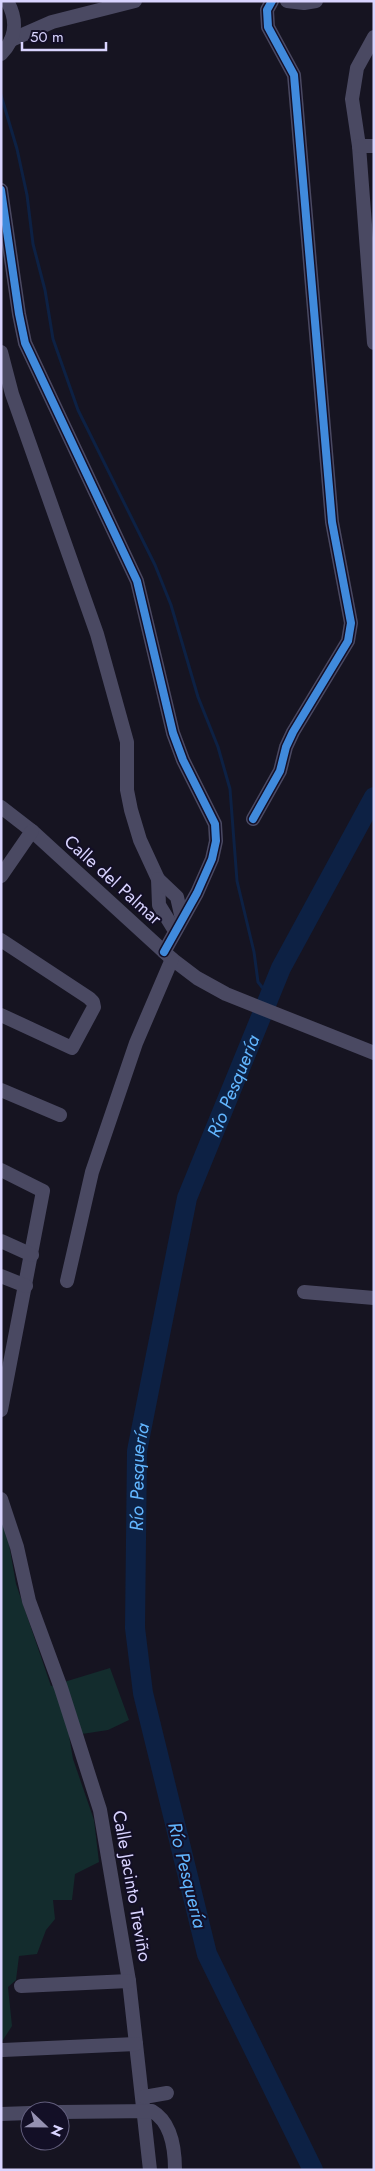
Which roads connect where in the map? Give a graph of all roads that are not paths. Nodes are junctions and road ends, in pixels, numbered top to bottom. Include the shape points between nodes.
1 (7, 1) edge
2 (12, 1) edge
3 (135, 1) edge
4 (272, 1) edge
5 (287, 1) edge
6 (316, 1) edge
7 (374, 37) edge
8 (12, 40) junction
9 (1, 54) edge
10 (359, 146) junction
11 (374, 146) edge
12 (1, 190) edge
13 (371, 284) edge
14 (374, 343) edge
15 (1, 352) edge
16 (1, 807) edge
17 (253, 819) dead end
18 (32, 831) junction
19 (1, 876) edge
20 (179, 925) junction
21 (1, 940) edge
22 (168, 955) junction
23 (1, 1015) edge
24 (374, 1053) edge
25 (1, 1090) edge
26 (60, 1115) dead end
27 (1, 1170) edge
28 (1, 1241) edge
29 (32, 1255) junction
30 (1, 1276) edge
31 (67, 1281) dead end
32 (26, 1286) junction
33 (304, 1292) dead end
34 (374, 1298) edge
35 (1, 1410) edge
36 (1, 1499) edge
37 (129, 1981) junction
38 (21, 1986) dead end
39 (136, 2044) junction
40 (3, 2050) dead end
41 (167, 2093) dead end
42 (144, 2103) junction
43 (70, 2111) edge
44 (20, 2113) edge
45 (1, 2114) edge
46 (150, 2170) edge
47 (175, 2170) edge

1 - 2 street
1 - 8 street via 14,24
3 - 8 street via 52,22
4 - 17 street via 267,10 268,27 294,75 332,522 351,623 348,641 293,732 280,771
5 - 6 street
7 - 10 street via 357,68 353,84
8 - 9 street
10 - 11 street
10 - 13 street
12 - 20 street via 25,343 137,581 173,733 214,824 216,841 212,859
13 - 14 street
15 - 20 street via 12,394 46,484 102,653 127,742 127,790 140,840 158,879 177,898
16 - 18 street, Calle del Palmar
18 - 19 street
18 - 22 street, Calle del Palmar
20 - 22 street
21 - 23 street via 89,998 94,1007 72,1048
22 - 24 street, Calle del Palmar via 197,978 226,994
22 - 31 street via 92,1172
25 - 26 street
27 - 29 street via 43,1191
28 - 29 street
29 - 32 street
30 - 32 street
32 - 35 street
33 - 34 street
36 - 37 street, Calle Jacinto Treviño via 17,1547 29,1601 100,1810
37 - 38 street
37 - 39 street, Calle Jacinto Treviño
39 - 40 street
39 - 42 street, Calle Jacinto Treviño
41 - 42 street
42 - 43 street
42 - 46 street, Calle Jacinto Treviño
42 - 47 street via 164,2120 170,2134
44 - 45 street

